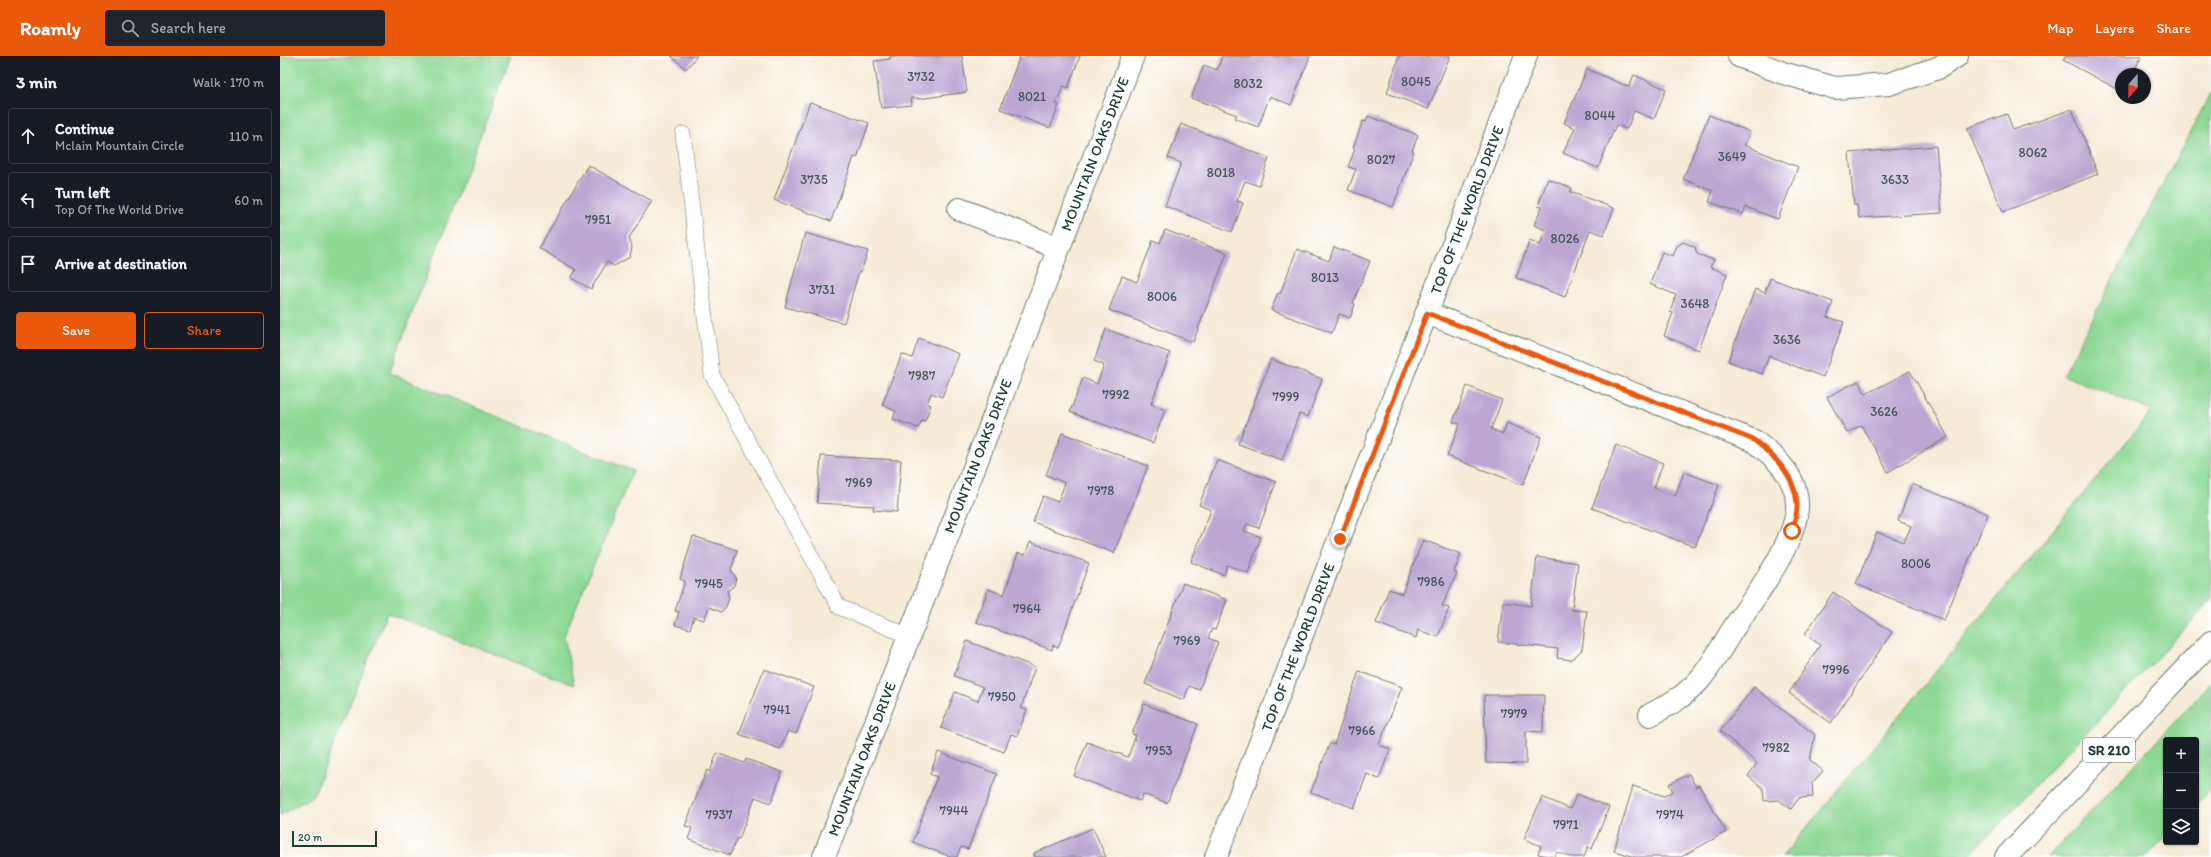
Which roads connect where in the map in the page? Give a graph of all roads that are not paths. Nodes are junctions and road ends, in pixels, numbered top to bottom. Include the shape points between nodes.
1 (1133, 56) edge
2 (1526, 56) edge
3 (1739, 56) edge
4 (1957, 56) edge
5 (683, 134) dead end
6 (959, 209) dead end
7 (1059, 248) junction
8 (1427, 313) junction
9 (909, 636) junction
10 (2211, 642) edge
11 (1650, 715) dead end
12 (824, 857) edge
13 (1216, 857) edge
14 (2006, 857) edge

1 - 7 street, MOUNTAIN OAKS DRIVE
2 - 8 street, TOP OF THE WORLD DRIVE
3 - 4 street via 1783,73 1835,88 1889,84 1938,68
5 - 9 lane via 712,375 839,607
6 - 7 street
7 - 9 street, MOUNTAIN OAKS DRIVE
8 - 11 street via 1754,440 1776,457 1791,479 1797,503 1792,531 1780,556 1701,678 1678,700
8 - 13 street, TOP OF THE WORLD DRIVE
9 - 12 street, MOUNTAIN OAKS DRIVE
10 - 14 street, SR 210

